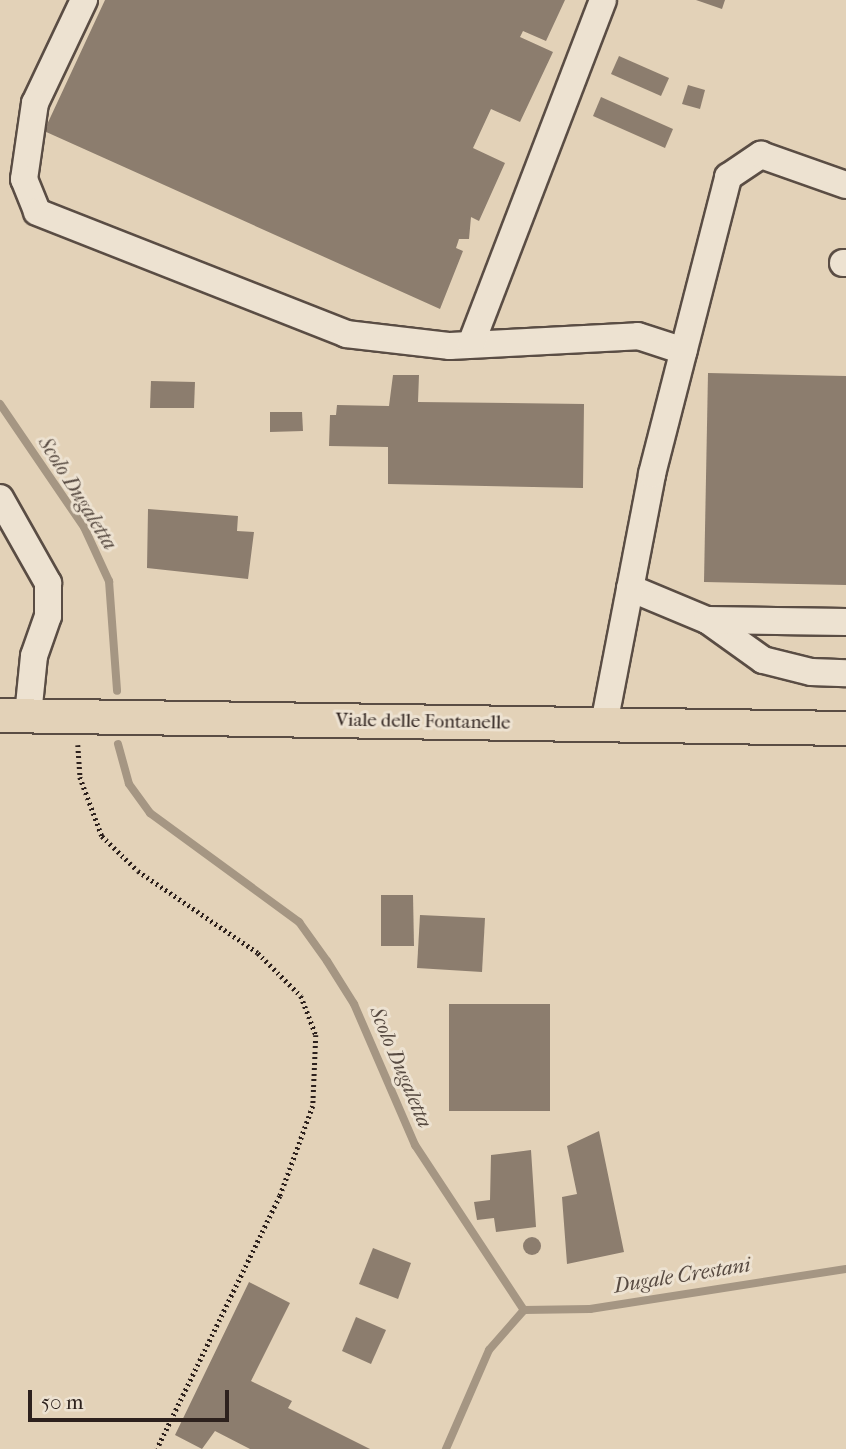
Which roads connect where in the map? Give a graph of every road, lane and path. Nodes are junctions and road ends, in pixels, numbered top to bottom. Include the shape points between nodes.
1 (84, 0) edge
2 (603, 0) edge
3 (846, 185) edge
4 (471, 344) junction
5 (684, 351) junction
6 (0, 498) edge
7 (630, 588) junction
8 (707, 620) junction
9 (846, 622) edge
10 (846, 673) edge
11 (19, 705) edge
12 (77, 716) junction
13 (604, 724) junction
14 (846, 728) edge
15 (157, 1449) edge

1 - 4 lane via 35,103 24,179 37,212 346,334
2 - 4 lane
3 - 5 lane via 761,155 728,177
4 - 5 lane via 638,336
5 - 7 lane
6 - 11 lane via 48,583 48,616
7 - 8 lane
7 - 13 lane
8 - 9 lane
8 - 10 lane via 763,660 811,672
11 - 12 main road, Viale delle Fontanelle
12 - 13 main road, Viale delle Fontanelle
12 - 15 path via 80,777 102,836 138,872 258,953 301,996 316,1035 313,1106 280,1196
13 - 14 main road, Viale delle Fontanelle

